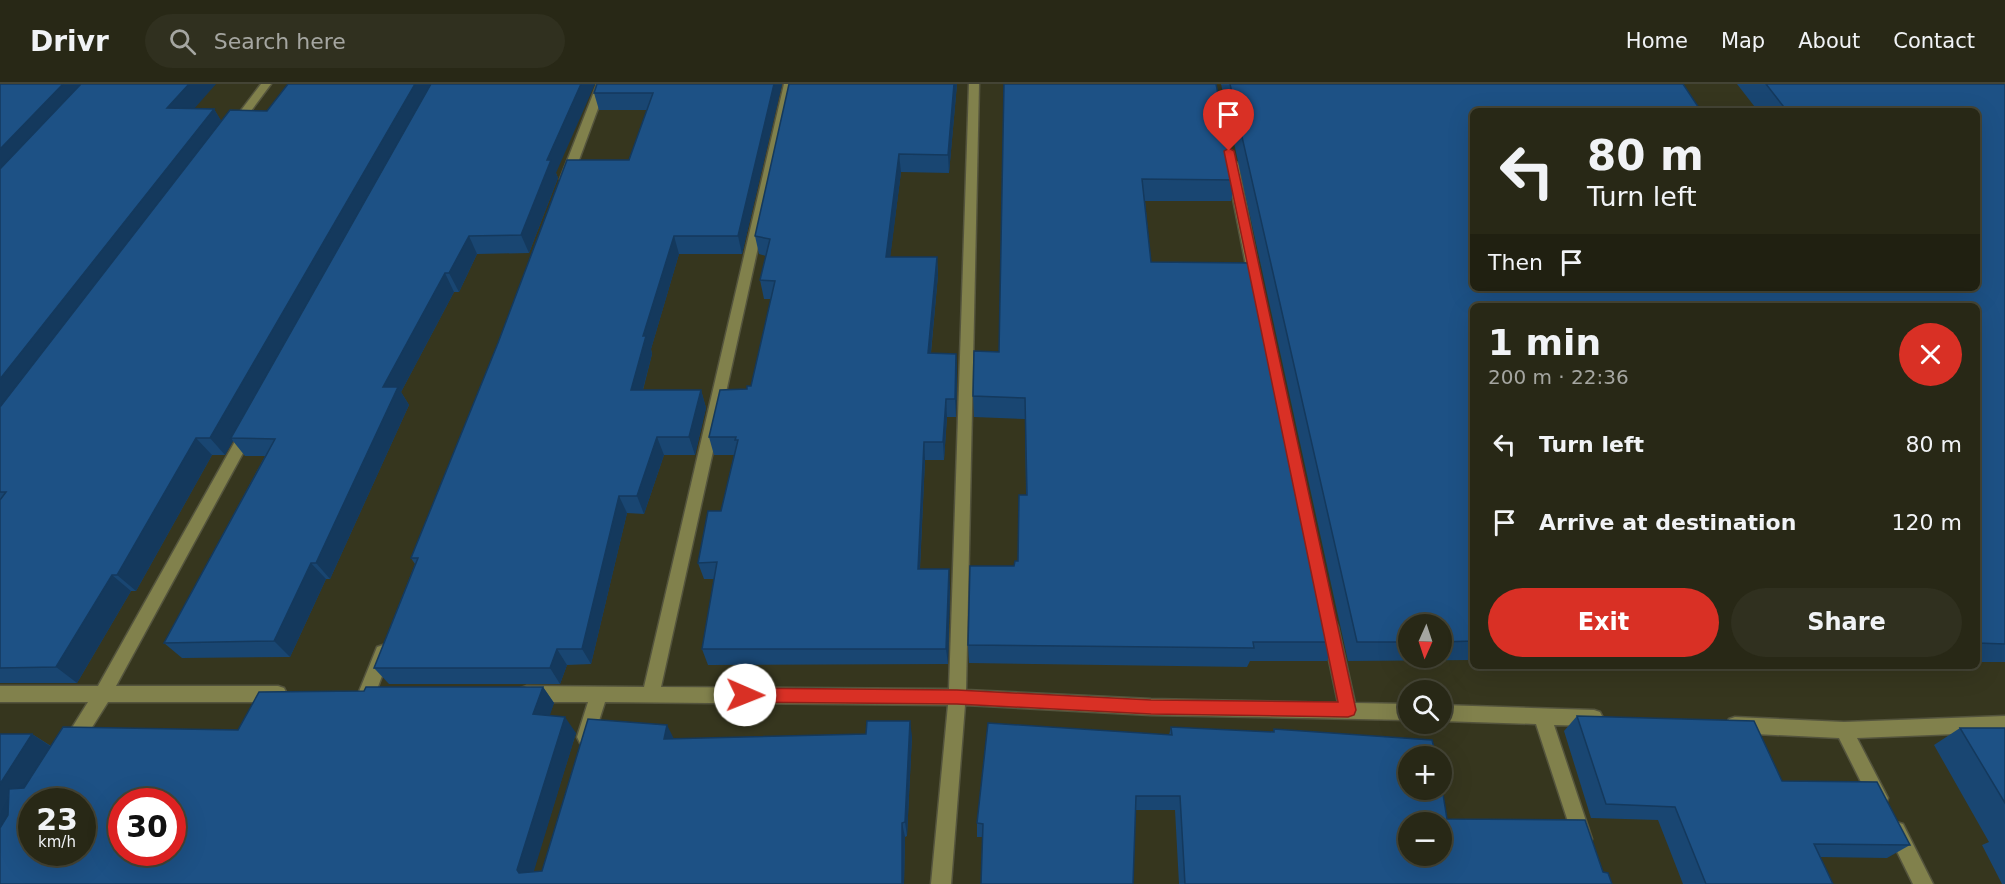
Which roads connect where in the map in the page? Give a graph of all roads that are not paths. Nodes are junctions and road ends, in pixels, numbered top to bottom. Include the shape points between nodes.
1 (266, 84) edge
2 (602, 84) edge
3 (789, 84) edge
4 (974, 84) edge
5 (230, 132) edge
6 (1229, 151) edge
7 (560, 195) edge
8 (1259, 297) edge
9 (258, 415) edge
10 (1328, 618) edge
11 (388, 639) edge
12 (599, 693) junction
13 (0, 694) edge
14 (103, 694) junction
15 (298, 694) edge
16 (344, 694) edge
17 (367, 694) junction
18 (390, 694) edge
19 (515, 694) edge
20 (651, 694) junction
21 (957, 697) junction
22 (1348, 710) junction
23 (1398, 711) edge
24 (1452, 712) edge
25 (1542, 716) junction
26 (1612, 719) edge
27 (1716, 724) edge
28 (2005, 724) edge
29 (1844, 730) junction
30 (582, 749) edge
31 (61, 762) edge
32 (1591, 862) edge
33 (941, 884) edge
34 (1923, 884) edge

1 - 5 street
2 - 7 street
3 - 20 street
4 - 21 street
6 - 8 street
9 - 14 street
10 - 22 street
11 - 17 street
12 - 19 street
12 - 20 street
12 - 30 street
13 - 14 street
14 - 15 street
14 - 31 street
16 - 17 street
17 - 18 street
20 - 21 street
21 - 22 street via 1151,707
21 - 33 street
22 - 23 street
24 - 25 street
25 - 26 street
25 - 32 street
27 - 29 street
28 - 29 street
29 - 34 street

